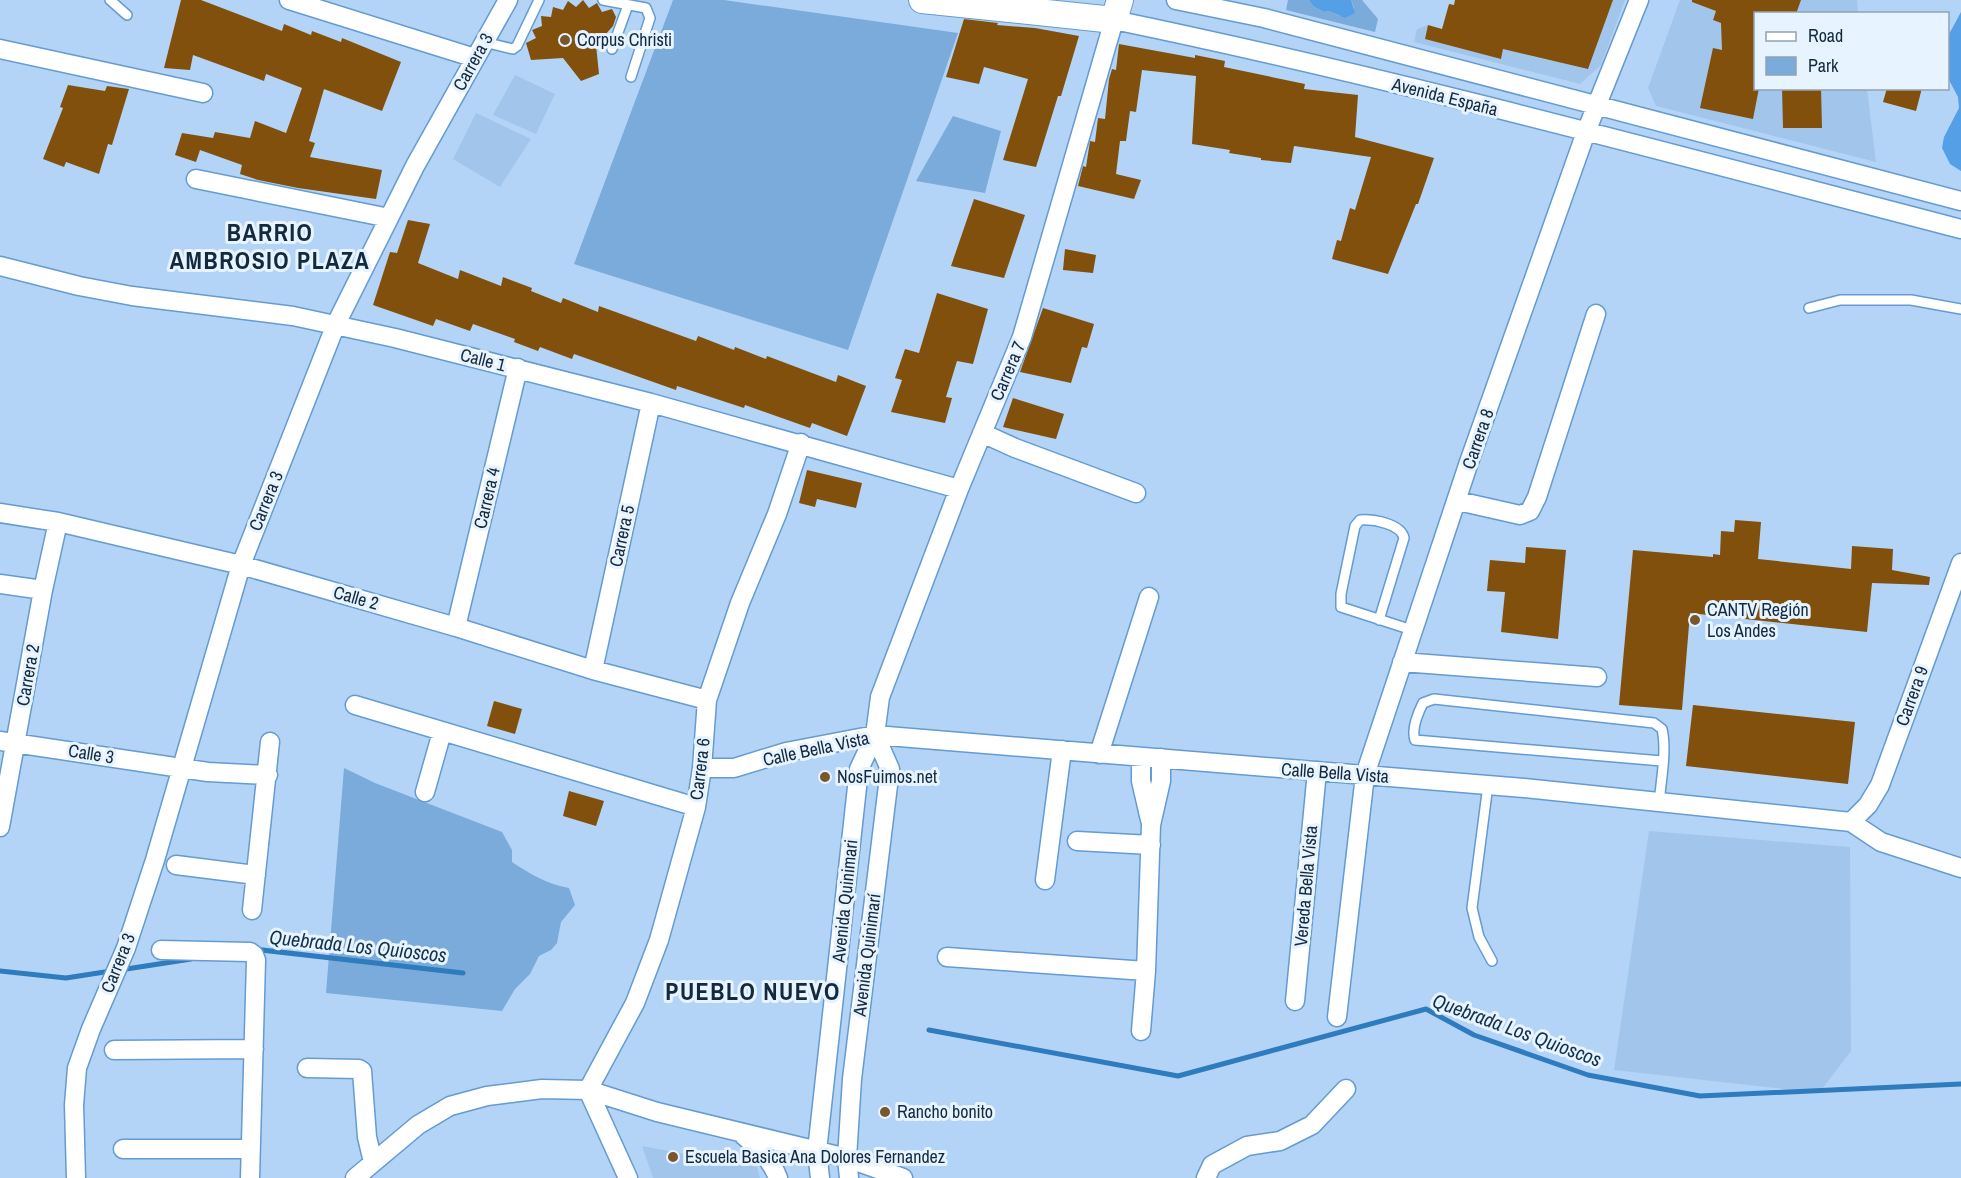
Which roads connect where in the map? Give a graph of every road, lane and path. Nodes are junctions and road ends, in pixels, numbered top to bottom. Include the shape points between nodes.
1 (110, 0) edge
2 (289, 0) edge
3 (508, 0) edge
4 (539, 0) edge
5 (603, 0) edge
6 (922, 0) edge
7 (1176, 0) edge
8 (1639, 0) edge
9 (628, 4) junction
10 (1117, 10) edge
11 (128, 15) dead end
12 (484, 42) junction
13 (0, 49) edge
14 (612, 49) dead end
15 (475, 58) junction
16 (631, 77) dead end
17 (203, 93) dead end
18 (1598, 105) junction
19 (1586, 132) junction
20 (196, 179) dead end
21 (1961, 201) edge
22 (389, 218) junction
23 (1961, 229) edge
24 (0, 266) edge
25 (1809, 308) dead end
26 (1961, 309) edge
27 (1596, 314) dead end
28 (336, 324) junction
29 (518, 368) junction
30 (651, 403) junction
31 (982, 433) junction
32 (801, 443) junction
33 (959, 489) junction
34 (1136, 493) dead end
35 (1458, 501) junction
36 (0, 513) edge
37 (58, 522) junction
38 (1961, 563) edge
39 (241, 565) junction
40 (0, 584) edge
41 (1956, 589) edge
42 (43, 590) junction
43 (1149, 597) dead end
44 (1379, 620) junction
45 (456, 627) junction
46 (1412, 630) junction
47 (1402, 662) junction
48 (593, 670) junction
49 (1597, 677) dead end
50 (707, 700) junction
51 (355, 705) dead end
52 (442, 732) junction
53 (875, 735) junction
54 (8, 742) edge
55 (270, 742) dead end
56 (1062, 750) junction
57 (1099, 754) junction
58 (1141, 757) junction
59 (1161, 758) junction
60 (1662, 761) junction
61 (181, 768) junction
62 (702, 768) junction
63 (1317, 771) junction
64 (268, 775) junction
65 (1365, 775) junction
66 (1488, 785) junction
67 (425, 792) dead end
68 (1659, 803) junction
69 (696, 807) junction
70 (1851, 822) junction
71 (1151, 825) junction
72 (0, 827) edge
73 (1077, 841) dead end
74 (1151, 845) junction
75 (176, 865) dead end
76 (1961, 868) edge
77 (256, 875) junction
78 (1045, 880) dead end
79 (252, 910) dead end
80 (160, 950) dead end
81 (947, 957) dead end
82 (1492, 961) dead end
83 (1146, 970) junction
84 (1296, 1001) dead end
85 (1337, 1017) dead end
86 (1141, 1031) dead end
87 (254, 1049) junction
88 (114, 1050) dead end
89 (307, 1068) dead end
90 (1346, 1089) dead end
91 (588, 1090) junction
92 (739, 1132) junction
93 (123, 1149) dead end
94 (249, 1149) junction
95 (817, 1151) junction
96 (847, 1158) junction
97 (373, 1162) junction
98 (76, 1178) edge
99 (250, 1178) edge
100 (355, 1178) edge
101 (628, 1178) edge
102 (778, 1178) edge
103 (820, 1178) edge
104 (849, 1178) edge
105 (903, 1178) edge
106 (1206, 1178) edge

1 - 11 lane
2 - 15 street
3 - 12 street, Carrera 3
4 - 12 lane via 517,46 508,49
5 - 9 lane
6 - 10 street, Avenida España
7 - 18 street, Avenida España via 1264,18
8 - 18 street, Carrera 8
9 - 14 lane
9 - 16 lane via 646,8 650,18
10 - 19 street, Avenida España via 1216,42
10 - 31 street, Carrera 7 via 1022,337
12 - 15 street, Carrera 3
13 - 17 street
15 - 22 street, Carrera 3
18 - 19 street, Carrera 8
18 - 21 street, Avenida España
19 - 23 street, Avenida España
19 - 35 street, Carrera 8 via 1462,461
20 - 22 street
22 - 28 street, Carrera 3
24 - 28 street, Calle 1 via 132,296
25 - 26 lane via 1840,300 1911,300
27 - 35 street via 1530,511 1520,514
28 - 29 street, Calle 1
28 - 39 street, Carrera 3
29 - 30 street, Calle 1
29 - 45 street, Carrera 4
30 - 32 street, Calle 1
30 - 48 street, Carrera 5
31 - 33 street, Carrera 7
31 - 34 street
32 - 33 street, Calle 1
32 - 50 street, Carrera 6
33 - 53 street, Carrera 7 via 880,697
35 - 46 street, Carrera 8
36 - 37 street, Calle 2
37 - 39 street, Calle 2
37 - 42 street, Carrera 2
38 - 41 street, Carrera 9
39 - 45 street, Calle 2
39 - 61 street, Carrera 3
40 - 42 street
41 - 70 street, Carrera 9 via 1880,784 1868,806
42 - 54 street, Carrera 2
43 - 57 street
44 - 44 lane via 1341,607 1355,526 1360,520 1403,532
44 - 46 lane
45 - 48 street, Calle 2
46 - 47 street, Carrera 8
47 - 49 street
47 - 65 street, Carrera 8
48 - 50 street, Calle 2
50 - 62 street, Carrera 6
51 - 52 street
52 - 67 street
52 - 69 street
53 - 56 street, Calle Bella Vista
53 - 62 street, Calle Bella Vista via 786,752 734,768
53 - 95 street, Avenida Quinimari via 859,769
53 - 96 street, Avenida Quinimarí via 890,769 852,1078
54 - 61 street, Calle 3
54 - 72 street, Carrera 2
55 - 64 street
56 - 57 street, Calle Bella Vista
56 - 78 street
57 - 58 street, Calle Bella Vista
58 - 59 street, Calle Bella Vista
58 - 71 street via 1141,781
59 - 63 street, Calle Bella Vista
59 - 71 street via 1161,781
60 - 60 lane via 1662,729 1654,723 1446,700 1429,699 1424,703 1413,734 1415,740
60 - 68 lane
61 - 64 street, Calle 3
61 - 98 street, Carrera 3 via 126,948 78,1068
62 - 69 street, Carrera 6
63 - 65 street, Calle Bella Vista
63 - 84 street, Vereda Bella Vista
64 - 77 street
65 - 66 street, Calle Bella Vista
65 - 85 street, Carrera 8
66 - 68 street, Calle Bella Vista
66 - 82 lane via 1472,908 1479,937
68 - 70 street, Calle Bella Vista
69 - 91 street, Carrera 6 via 659,940 635,1002
70 - 76 street, Calle Bella Vista via 1881,842
71 - 74 street
73 - 74 street
74 - 83 street
75 - 77 street
77 - 79 street
80 - 87 street via 254,955
81 - 83 street
83 - 86 street
87 - 88 street
87 - 94 street
89 - 97 street via 362,1071
90 - 106 street via 1312,1125 1280,1141 1247,1146 1212,1165
91 - 92 street
91 - 97 street via 487,1096 450,1106 418,1125
91 - 101 street
92 - 95 street
92 - 102 street via 759,1148
93 - 94 street
94 - 99 street
95 - 96 street
95 - 103 street, Avenida Quinimari
96 - 104 street, Avenida Quinimarí
96 - 105 street
97 - 100 street

